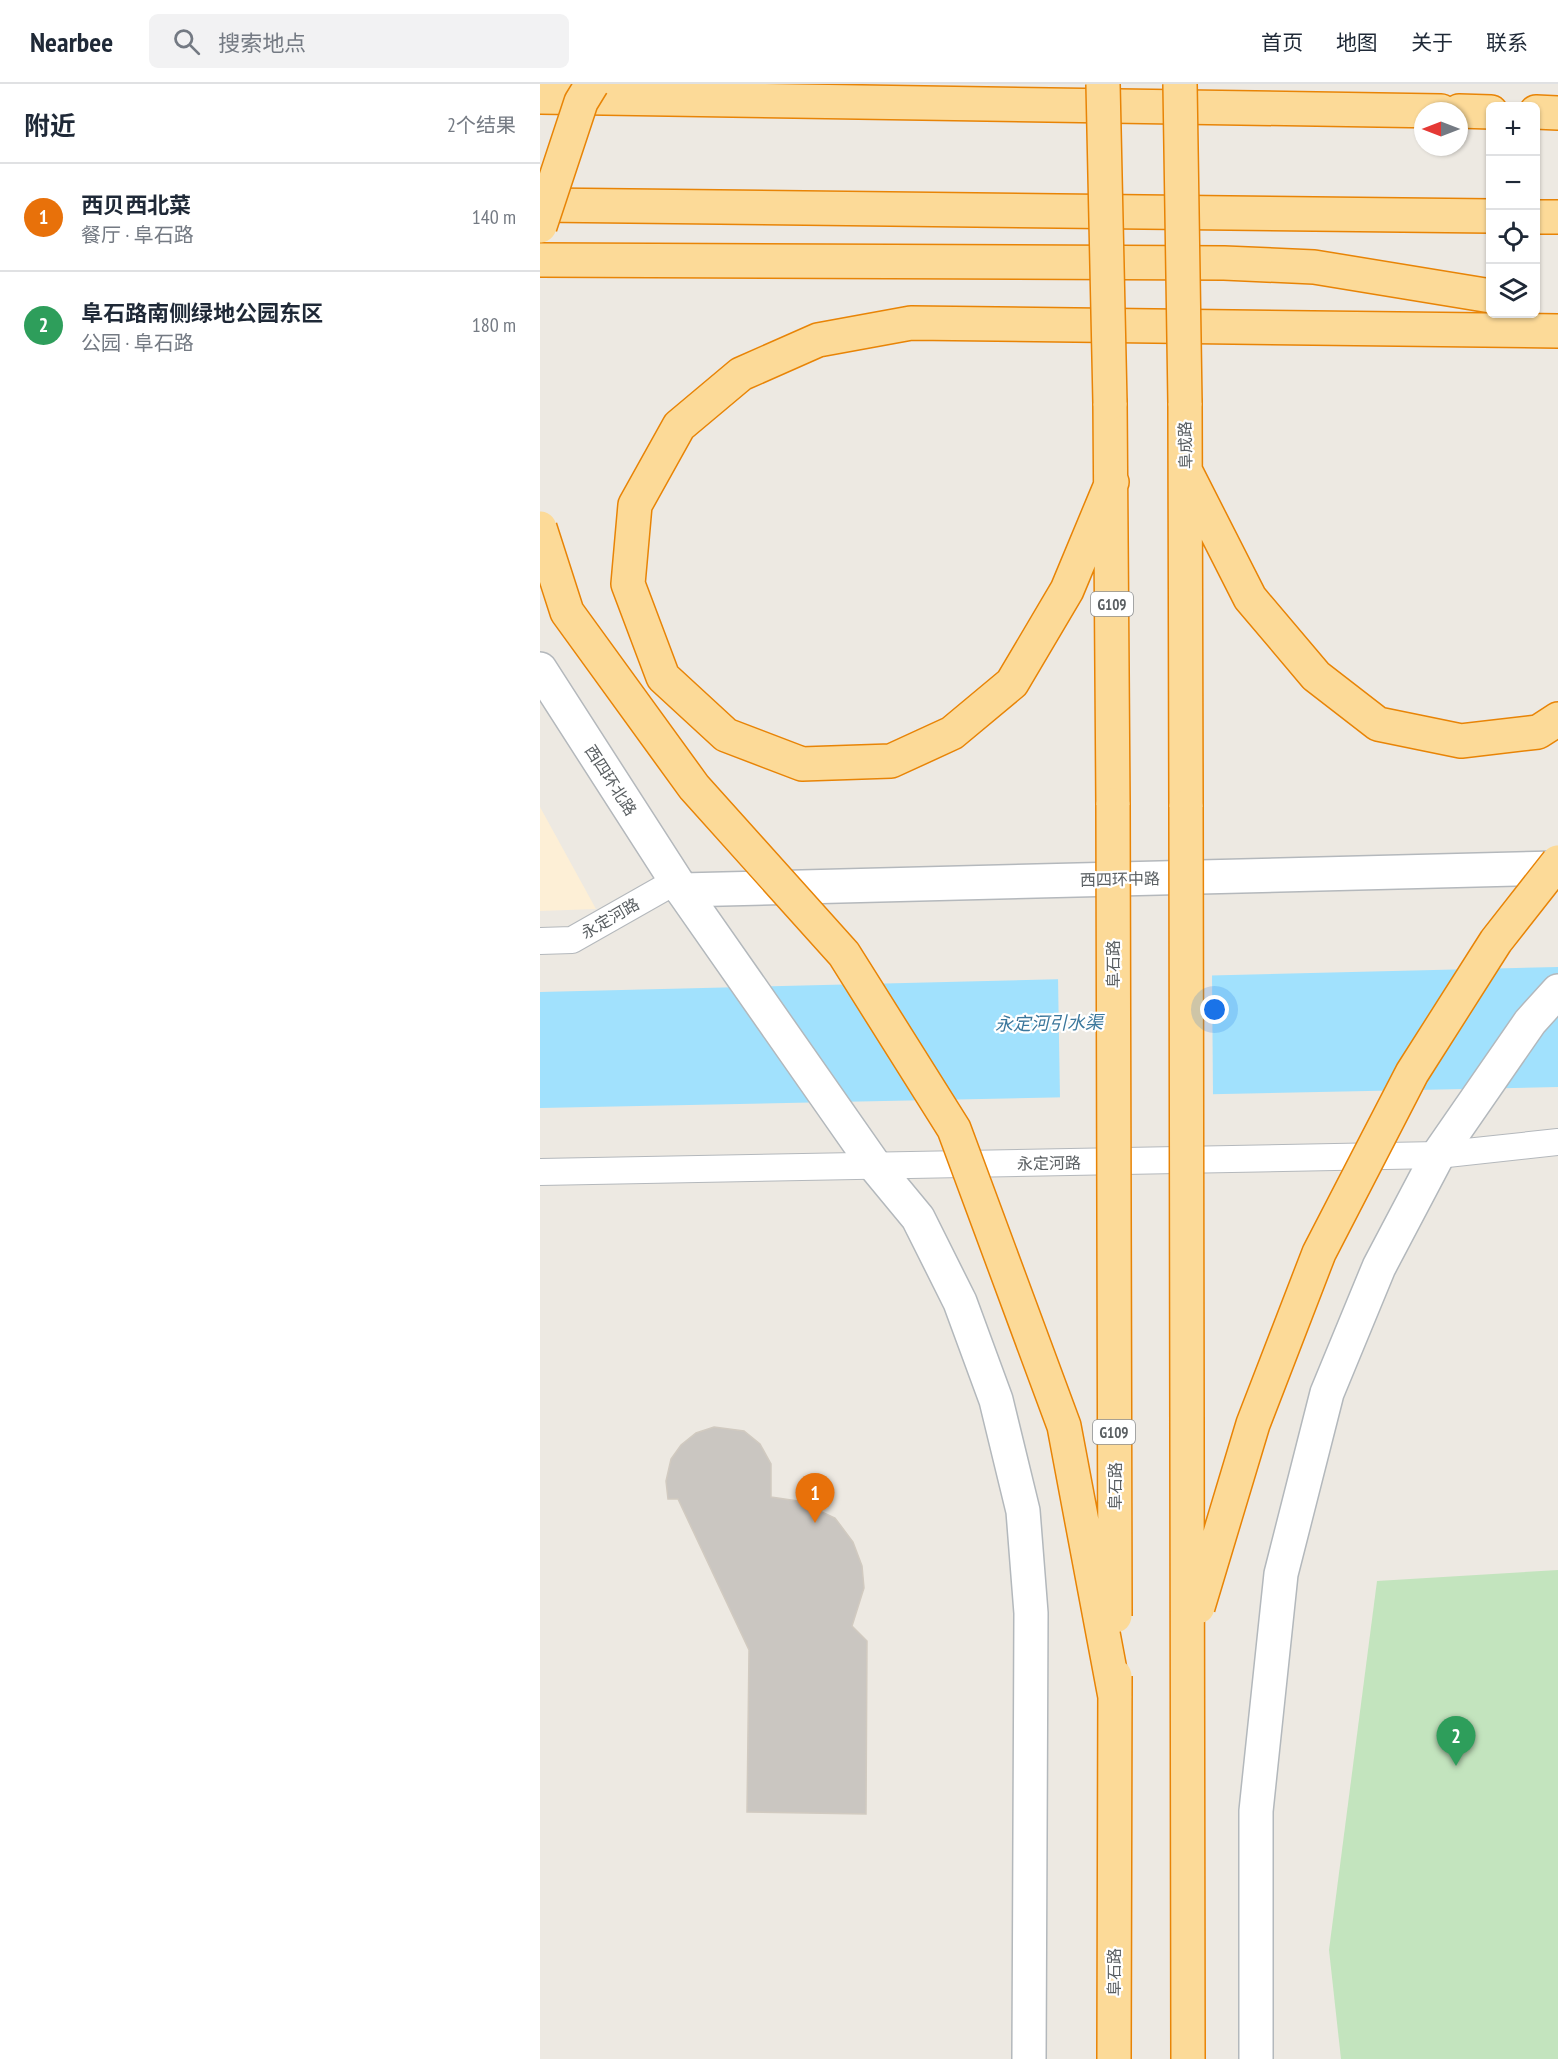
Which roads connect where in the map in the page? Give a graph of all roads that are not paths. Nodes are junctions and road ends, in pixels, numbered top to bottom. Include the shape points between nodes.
1 (592, 84) edge
2 (1103, 84) edge
3 (1180, 84) edge
4 (540, 97) edge
5 (1414, 111) edge
6 (1468, 111) edge
7 (1486, 112) edge
8 (1540, 112) edge
9 (1558, 113) edge
10 (540, 205) edge
11 (1486, 216) edge
12 (1540, 217) edge
13 (1558, 217) edge
14 (540, 226) edge
15 (540, 260) edge
16 (1486, 295) edge
17 (1540, 316) edge
18 (1558, 325) edge
19 (1558, 332) edge
20 (1186, 472) junction
21 (1112, 482) junction
22 (540, 528) edge
23 (540, 560) edge
24 (567, 612) junction
25 (540, 669) edge
26 (1558, 719) edge
27 (1558, 862) edge
28 (1558, 868) edge
29 (679, 885) junction
30 (540, 941) edge
31 (1558, 991) edge
32 (1558, 1142) edge
33 (1438, 1155) junction
34 (876, 1166) junction
35 (540, 1172) edge
36 (1188, 1641) junction
37 (1115, 1697) junction
38 (1029, 2059) edge
39 (1114, 2059) edge
40 (1188, 2059) edge
41 (1256, 2059) edge

1 - 14 highway, bridge via 581,102
2 - 21 highway, G109, bridge
3 - 20 highway, 阜成路, bridge
4 - 5 highway
6 - 7 highway
8 - 9 highway
10 - 11 highway
12 - 13 highway
15 - 16 highway via 1224,263 1314,267
17 - 18 highway
19 - 21 highway via 911,323 818,340 741,374 679,426 635,505 628,584 663,677 726,735 802,764 891,761 952,733 1012,683 1067,590
20 - 26 highway via 1250,598 1316,676 1378,724 1461,741 1538,732
20 - 36 highway, 阜成路, bridge
21 - 37 highway, 阜石路 / G109, bridge
22 - 24 highway, bridge
23 - 24 highway, bridge
24 - 37 highway, bridge via 694,787 844,954 954,1129 1064,1426
25 - 29 main road, 西四环北路
27 - 36 highway, bridge via 1496,941 1412,1073 1319,1253 1253,1424
28 - 29 main road, 西四环中路
29 - 30 street, 永定河路 via 572,940
29 - 34 main road, 西四环北路
31 - 33 main road via 1530,1022
32 - 33 street, 永定河路
33 - 34 street, 永定河路
33 - 41 main road via 1380,1267 1327,1394 1281,1574 1256,1811
34 - 35 street, 永定河路
34 - 38 main road via 918,1218 960,1302 996,1400 1023,1511 1031,1613
36 - 40 highway, bridge
37 - 39 highway, 阜石路 / G109, bridge

